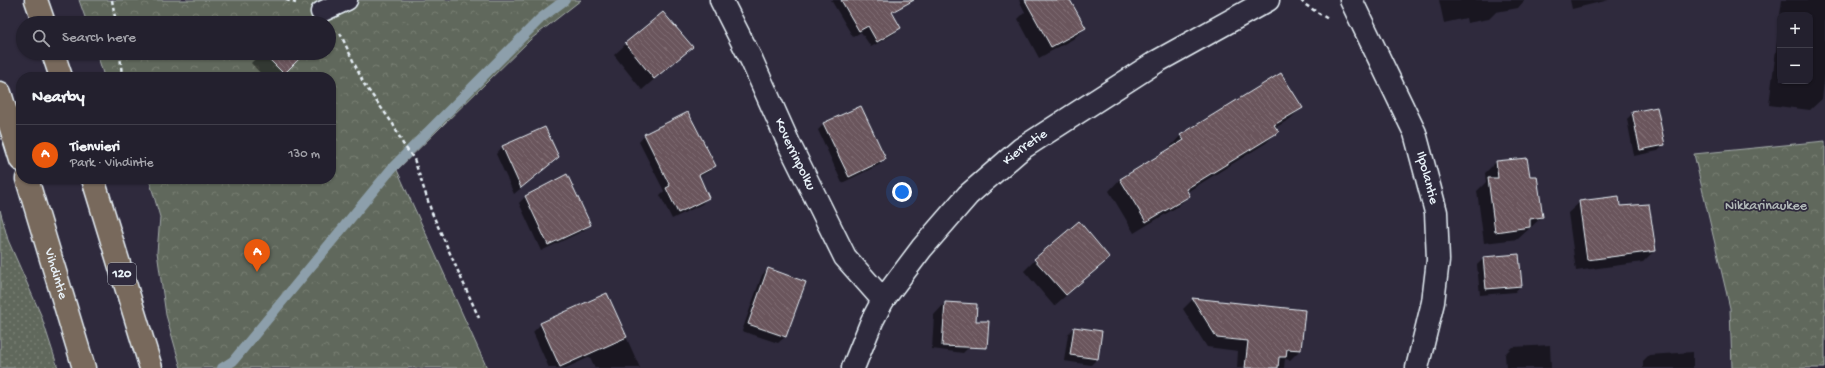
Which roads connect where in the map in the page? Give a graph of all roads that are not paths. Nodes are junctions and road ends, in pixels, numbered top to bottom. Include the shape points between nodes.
1 (36, 0) edge
2 (721, 0) edge
3 (1268, 0) edge
4 (1351, 0) edge
5 (42, 16) edge
6 (55, 60) edge
7 (59, 72) edge
8 (0, 93) edge
9 (16, 144) edge
10 (29, 184) edge
11 (95, 184) edge
12 (883, 300) junction
13 (84, 368) edge
14 (151, 368) edge
15 (854, 368) edge
16 (1417, 368) edge

1 - 5 main road
2 - 12 street, Koverrinpolku via 845,257
3 - 12 street, Kierretie via 1156,62 1022,148 968,195 922,248
4 - 16 street, Ilpolantie via 1414,133 1436,212 1438,260 1433,302
6 - 7 main road
8 - 9 main road
10 - 13 main road, Vihdintie
11 - 14 main road, 120
12 - 15 street, Kierretie

